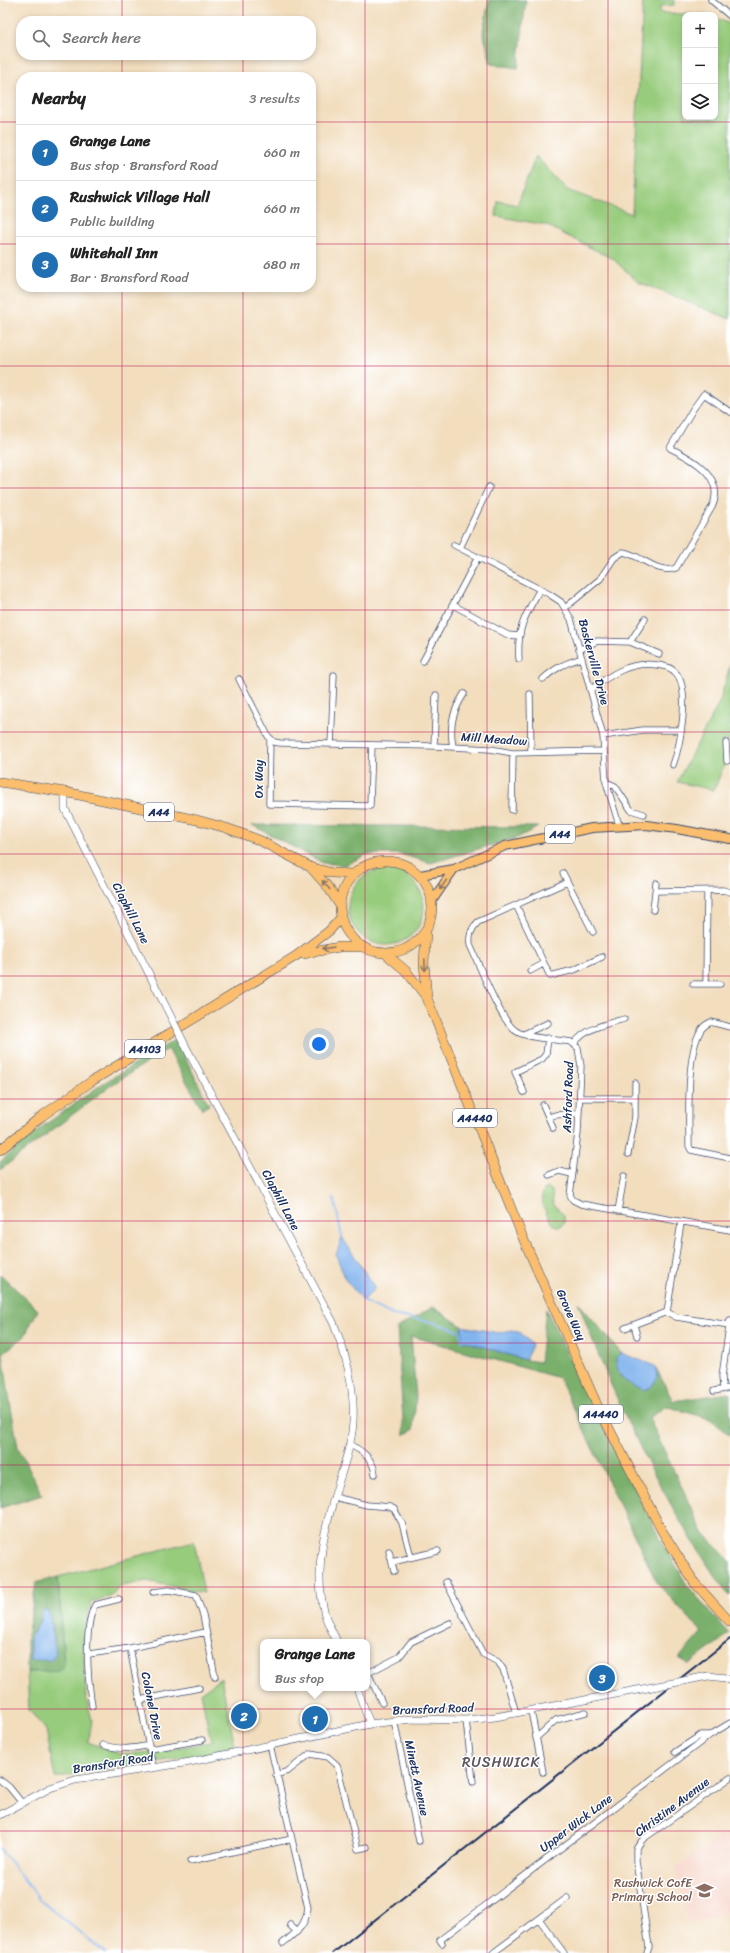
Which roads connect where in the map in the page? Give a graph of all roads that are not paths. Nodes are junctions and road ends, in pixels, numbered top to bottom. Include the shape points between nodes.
1 (711, 0) edge
2 (730, 16) edge
3 (730, 412) edge
4 (489, 487) dead end
5 (478, 557) junction
6 (540, 589) junction
7 (453, 605) junction
8 (565, 608) junction
9 (645, 619) dead end
10 (519, 636) junction
11 (630, 642) junction
12 (579, 650) junction
13 (659, 654) dead end
14 (582, 658) junction
15 (519, 659) dead end
16 (423, 661) dead end
17 (334, 676) dead end
18 (239, 679) dead end
19 (544, 679) dead end
20 (590, 690) junction
21 (464, 694) dead end
22 (530, 694) dead end
23 (436, 695) dead end
24 (681, 730) junction
25 (603, 736) junction
26 (270, 739) junction
27 (726, 743) dead end
28 (331, 744) junction
29 (372, 745) junction
30 (434, 746) junction
31 (453, 747) junction
32 (604, 751) junction
33 (532, 752) junction
34 (729, 752) edge
35 (513, 753) junction
36 (727, 761) dead end
37 (673, 765) dead end
38 (0, 782) edge
39 (606, 782) junction
40 (64, 792) junction
41 (512, 810) dead end
42 (644, 814) dead end
43 (619, 825) junction
44 (730, 839) edge
45 (310, 867) junction
46 (454, 869) junction
47 (563, 873) dead end
48 (353, 874) junction
49 (420, 875) junction
50 (567, 882) junction
51 (656, 883) dead end
52 (656, 891) junction
53 (707, 891) junction
54 (730, 892) edge
55 (432, 901) junction
56 (339, 904) junction
57 (516, 905) junction
58 (653, 910) dead end
59 (340, 919) junction
60 (426, 932) junction
61 (593, 932) dead end
62 (362, 947) junction
63 (386, 954) junction
64 (296, 956) junction
65 (602, 957) dead end
66 (543, 964) junction
67 (530, 971) dead end
68 (693, 984) dead end
69 (706, 984) junction
70 (720, 984) dead end
71 (427, 998) junction
72 (624, 1019) dead end
73 (548, 1023) dead end
74 (730, 1026) edge
75 (524, 1034) junction
76 (548, 1038) junction
77 (574, 1044) junction
78 (635, 1083) dead end
79 (524, 1092) dead end
80 (581, 1098) junction
81 (635, 1098) junction
82 (543, 1105) dead end
83 (579, 1113) junction
84 (549, 1117) junction
85 (553, 1128) dead end
86 (0, 1150) edge
87 (628, 1154) dead end
88 (730, 1158) edge
89 (572, 1174) junction
90 (549, 1175) dead end
91 (624, 1176) dead end
92 (618, 1211) junction
93 (681, 1223) junction
94 (730, 1230) edge
95 (667, 1312) junction
96 (730, 1323) edge
97 (634, 1325) junction
98 (625, 1328) dead end
99 (637, 1336) dead end
100 (730, 1388) edge
101 (723, 1389) junction
102 (714, 1391) dead end
103 (349, 1445) junction
104 (375, 1474) dead end
105 (334, 1497) junction
106 (389, 1551) dead end
107 (438, 1551) dead end
108 (411, 1557) junction
109 (392, 1562) junction
110 (394, 1571) dead end
111 (446, 1582) dead end
112 (153, 1592) dead end
113 (119, 1599) dead end
114 (730, 1622) edge
115 (450, 1623) dead end
116 (206, 1632) junction
117 (336, 1639) edge
118 (130, 1648) junction
119 (89, 1654) junction
120 (370, 1671) edge
121 (370, 1676) edge
122 (215, 1677) dead end
123 (730, 1681) edge
124 (199, 1688) dead end
125 (358, 1691) edge
126 (140, 1700) junction
127 (382, 1703) dead end
128 (92, 1706) dead end
129 (531, 1711) junction
130 (586, 1712) dead end
131 (516, 1713) junction
132 (394, 1720) junction
133 (466, 1720) junction
134 (730, 1723) edge
135 (370, 1724) junction
136 (710, 1735) junction
137 (536, 1738) junction
138 (202, 1740) dead end
139 (103, 1745) dead end
140 (270, 1745) junction
141 (149, 1747) junction
142 (675, 1752) dead end
143 (153, 1768) junction
144 (543, 1772) dead end
145 (276, 1775) junction
146 (730, 1778) edge
147 (0, 1780) edge
148 (472, 1782) dead end
149 (22, 1802) junction
150 (0, 1815) edge
151 (292, 1839) junction
152 (419, 1841) dead end
153 (367, 1847) dead end
154 (190, 1861) dead end
155 (567, 1898) dead end
156 (539, 1919) junction
157 (290, 1925) dead end
158 (297, 1932) junction
159 (283, 1943) dead end
160 (442, 1943) dead end
161 (493, 1953) edge
162 (564, 1953) edge
163 (647, 1953) edge

1 - 2 street
3 - 8 street via 704,394 670,448 705,469 712,479 716,496 676,568 664,570 638,556 623,552 614,558 600,579
4 - 5 street, Baskerville Drive via 457,546
5 - 6 street, Baskerville Drive
5 - 7 street
6 - 8 street, Baskerville Drive via 561,602
6 - 10 street via 522,623
7 - 10 street via 508,635
7 - 16 street
8 - 12 street, Baskerville Drive via 571,619
9 - 11 street
10 - 15 street
11 - 12 street via 597,642
11 - 13 street
12 - 14 street, Baskerville Drive
14 - 19 street via 570,660 557,667
14 - 20 street, Baskerville Drive
17 - 28 street
18 - 26 street, Ox Way
20 - 24 street via 622,669 644,664 666,666 676,673 682,684
20 - 25 street, Baskerville Drive
21 - 31 street via 453,715
22 - 33 street
23 - 30 street
24 - 25 street via 643,730
24 - 37 street
25 - 32 street, Baskerville Drive
26 - 28 street via 280,743
26 - 29 street, Ox Way via 269,804 370,806
27 - 34 street
28 - 29 street
29 - 30 street
30 - 31 street, Mill Meadow
31 - 35 street, Mill Meadow
32 - 33 street, Mill Meadow
32 - 39 street, Baskerville Drive
33 - 35 street, Mill Meadow
34 - 36 street
35 - 41 street
38 - 40 highway, A44
39 - 42 street via 615,786 631,810
39 - 43 street, Baskerville Drive
40 - 45 highway, A44 via 226,828 259,840
40 - 103 street, Claphill Lane, bridge via 65,809 188,1051 335,1328 350,1373 353,1422
43 - 44 main road, A44 via 672,828
43 - 46 main road, A44 via 505,846
45 - 48 highway, A44 via 332,873
56 -> 45 highway, A44 via 328,886
46 - 49 main road, A44
46 -> 55 main road
47 - 50 street
48 - 49 highway via 365,865 379,861 394,861 408,866
48 - 56 highway via 343,888
49 - 55 highway via 430,891
50 - 57 street, Ashford Road
50 - 61 street
51 - 52 street
52 - 53 street
52 - 58 street
53 - 54 street
53 - 69 street
55 - 60 highway via 432,917
56 - 59 highway
57 - 66 street
57 - 75 street, Ashford Road via 478,922 470,938 470,945 503,1015 516,1031
59 - 62 highway via 352,940
59 - 64 highway, A4103 via 323,936
60 - 63 highway via 409,948
60 -> 71 highway, Grove Way / A4440 via 424,963
62 - 63 highway
62 -> 64 highway, A4103 via 331,948
63 - 71 highway, Grove Way / A4440 via 406,971
64 - 86 highway, A4103 via 92,1081
65 - 66 street via 574,970 550,976
66 - 67 street
68 - 69 street
69 - 70 street
71 - 114 highway, Grove Way / A4440 via 523,1238 598,1407 662,1531 694,1582
72 - 77 street via 581,1034
73 - 75 street
74 - 88 street via 711,1022 702,1028 696,1040 689,1090 691,1150
75 - 76 street, Ashford Road
76 - 77 street, Ashford Road
76 - 79 street via 546,1054 515,1072
77 - 80 street, Ashford Road via 581,1059
78 - 81 street
80 - 81 street
80 - 83 street, Ashford Road
81 - 87 street via 634,1128
82 - 84 street
83 - 84 street
83 - 89 street, Ashford Road
84 - 85 street
89 - 90 street via 559,1171
89 - 92 street, Ashford Road via 570,1194 573,1200
91 - 92 street
92 - 93 street, Ashford Road
93 - 94 street, Ashford Road
93 - 95 street
95 - 96 street via 676,1317
95 - 97 street
96 - 101 street via 722,1376
97 - 98 street
97 - 99 street
100 - 101 street
101 - 102 street
103 - 104 street via 357,1447 371,1462
103 - 105 street, Claphill Lane
105 - 108 street via 367,1506 390,1507 398,1512
105 - 117 street, Claphill Lane via 322,1541 320,1576 324,1612
106 - 109 street
107 - 108 street
108 - 109 street
109 - 110 street
111 - 131 street via 482,1654 498,1662 503,1669
112 - 116 street via 169,1590 196,1595
113 - 119 street via 95,1605 90,1616 87,1638
115 - 120 street via 411,1642 399,1657
116 - 118 street
116 - 122 street
118 - 119 street
118 - 126 street, Colonel Drive
119 - 128 street via 89,1690
121 - 127 street
123 - 129 street, Bransford Road, bridge via 726,1678 708,1676
124 - 126 street
125 - 135 street
126 - 141 street, Colonel Drive
129 - 131 street, Bransford Road
129 - 137 street
130 - 137 street via 556,1720
131 - 133 street, Bransford Road
132 - 133 street, Bransford Road
132 - 135 street, Bransford Road
132 - 152 street, Minett Avenue
133 - 148 street
134 - 136 street, Upper Wick Lane
135 - 140 street, Bransford Road
136 - 142 street via 701,1735
136 - 160 street, Upper Wick Lane via 440,1940
137 - 144 street
138 - 141 street
139 - 141 street via 117,1750
140 - 143 street, Bransford Road
140 - 145 street
141 - 143 street, Colonel Drive
143 - 149 street, Bransford Road via 62,1783
145 - 151 street
145 - 153 street via 288,1771 310,1754 328,1757 337,1765 358,1849
146 - 163 street, Christine Avenue via 643,1839 636,1849 649,1947
147 - 149 street
149 - 150 street, Bransford Road
151 - 154 street
151 - 158 street via 308,1908 306,1921
155 - 156 street
156 - 161 street
156 - 162 street
157 - 158 street
158 - 159 street

